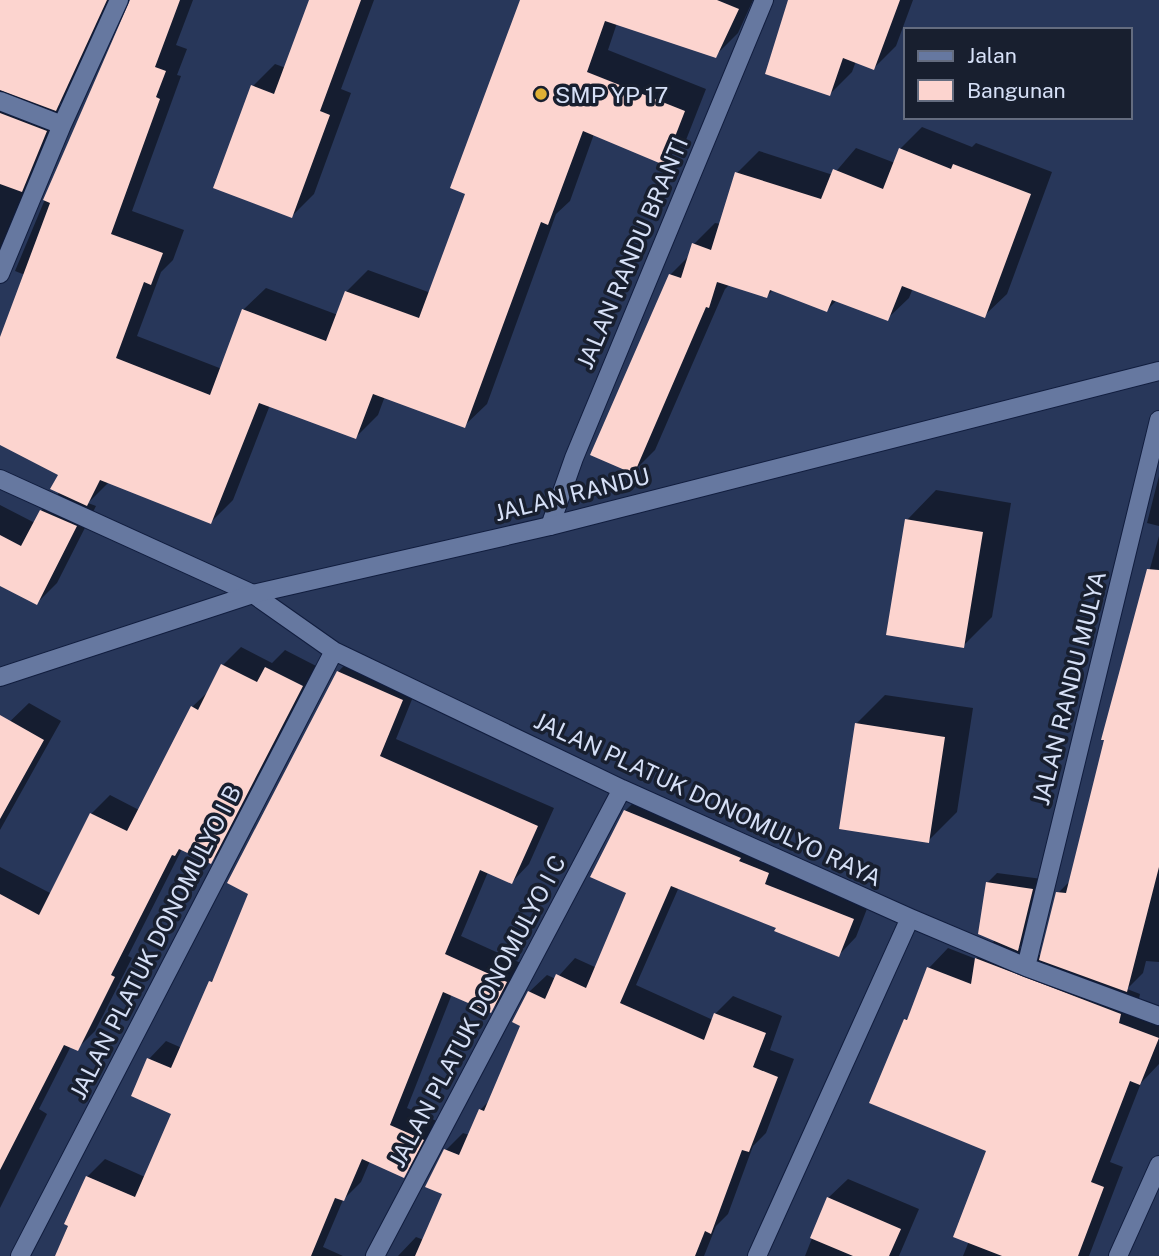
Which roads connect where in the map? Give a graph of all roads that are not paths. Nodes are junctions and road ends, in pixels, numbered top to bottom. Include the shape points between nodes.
1 (119, 0) edge
2 (764, 0) edge
3 (0, 101) edge
4 (62, 125) junction
5 (0, 274) edge
6 (1159, 371) edge
7 (1159, 420) edge
8 (0, 479) edge
9 (550, 526) junction
10 (253, 594) junction
11 (334, 651) junction
12 (0, 677) edge
13 (622, 789) junction
14 (910, 918) junction
15 (1026, 967) junction
16 (1159, 1016) edge
17 (1159, 1165) edge
18 (20, 1256) edge
19 (375, 1256) edge
20 (757, 1256) edge
21 (1118, 1256) edge

1 - 4 street
2 - 9 street, JALAN RANDU BRANTI via 573,458
3 - 4 street
4 - 5 street
6 - 9 street, JALAN RANDU
7 - 15 street, JALAN RANDU MULYA
8 - 10 street, JALAN PLATUK DONOMULYO RAYA
9 - 10 street, JALAN RANDU
10 - 11 street, JALAN PLATUK DONOMULYO RAYA
10 - 12 street, JALAN RANDU
11 - 13 street, JALAN PLATUK DONOMULYO RAYA
11 - 18 street, JALAN PLATUK DONOMULYO I B
13 - 14 street, JALAN PLATUK DONOMULYO RAYA
13 - 19 street, JALAN PLATUK DONOMULYO I C
14 - 15 street, JALAN PLATUK DONOMULYO RAYA
14 - 20 street
15 - 16 street, JALAN PLATUK DONOMULYO RAYA
17 - 21 street

